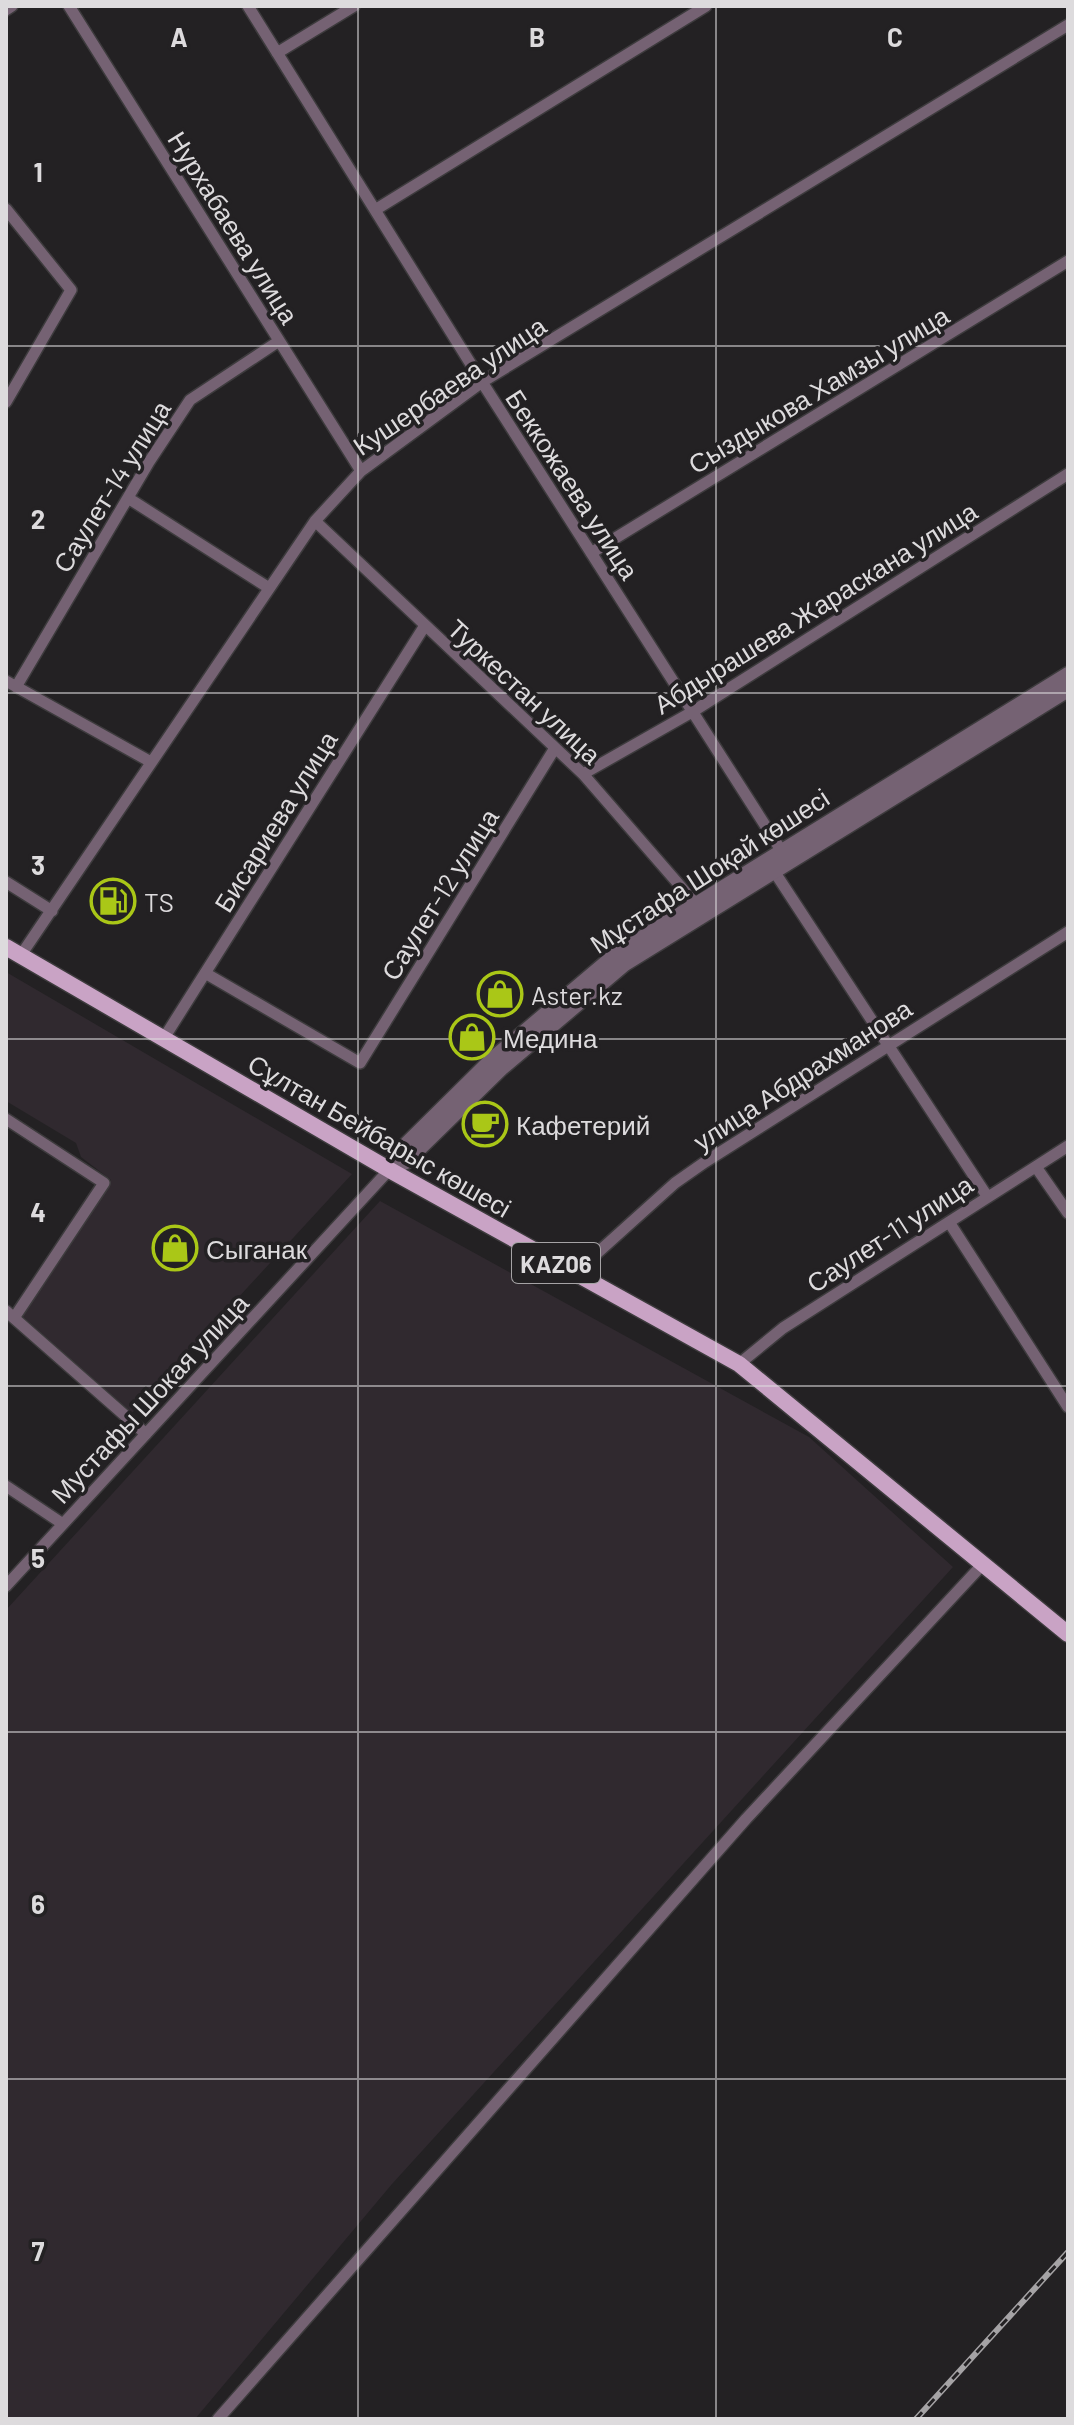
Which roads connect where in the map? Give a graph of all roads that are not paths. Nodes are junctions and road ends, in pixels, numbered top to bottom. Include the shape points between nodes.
1 (12, 6) edge
2 (69, 6) edge
3 (248, 6) edge
4 (354, 6) edge
5 (706, 6) edge
6 (6, 10) edge
7 (1068, 25) edge
8 (277, 53) junction
9 (6, 209) edge
10 (375, 210) junction
11 (1068, 261) edge
12 (279, 341) junction
13 (482, 382) junction
14 (6, 402) edge
15 (361, 471) junction
16 (1068, 474) edge
17 (128, 498) junction
18 (315, 521) junction
19 (591, 553) junction
20 (269, 588) junction
21 (424, 627) junction
22 (1068, 674) edge
23 (11, 684) edge
24 (1068, 690) edge
25 (692, 712) junction
26 (555, 748) junction
27 (151, 762) junction
28 (583, 774) junction
29 (784, 856) junction
30 (770, 865) junction
31 (6, 882) edge
32 (695, 903) junction
33 (52, 911) junction
34 (1068, 932) edge
35 (6, 947) edge
36 (21, 955) junction
37 (205, 973) junction
38 (164, 1038) junction
39 (886, 1046) junction
40 (6, 1119) edge
41 (1068, 1146) edge
42 (1036, 1167) junction
43 (389, 1170) junction
44 (987, 1196) junction
45 (1068, 1213) edge
46 (949, 1222) junction
47 (575, 1273) junction
48 (10, 1315) edge
49 (739, 1364) junction
50 (1068, 1407) edge
51 (146, 1434) junction
52 (6, 1486) edge
53 (63, 1524) junction
54 (983, 1564) junction
55 (6, 1586) edge
56 (1068, 1634) edge
57 (218, 2419) edge

1 - 6 street
2 - 12 street, Нурхабаева улица
3 - 8 street, Беккожаева улица
4 - 8 street
5 - 10 street
7 - 13 street, Кушербаева улица
8 - 10 street, Беккожаева улица
9 - 14 street via 71,290
10 - 13 street, Беккожаева улица
11 - 19 street, Сыздыкова Хамзы улица
12 - 15 street, Нурхабаева улица
12 - 17 street, Саулет-14 улица via 190,400
13 - 15 street, Кушербаева улица
13 - 19 street, Беккожаева улица
15 - 18 street, Кушербаева улица
16 - 25 street, Абдырашева Жараскана улица
17 - 20 street
17 - 23 street, Саулет-14 улица
18 - 20 street, Кушербаева улица
18 - 21 street, Туркестан улица
19 - 25 street, Беккожаева улица
20 - 27 street, Кушербаева улица
21 - 26 street, Туркестан улица
21 - 37 street, Бисариева улица
22 - 29 street, Мұстафа Шоқай көшесі
23 - 27 street
24 - 29 street, Мұстафа Шоқай көшесі
25 - 28 street, Абдырашева Жараскана улица
25 - 29 street, Беккожаева улица
26 - 28 street, Туркестан улица
26 - 37 street, Саулет-12 улица via 360,1063
27 - 33 street, Кушербаева улица
28 - 32 street, Туркестан улица
29 - 30 street, Мұстафа Шоқай көшесі
30 - 32 street, Мұстафа Шоқай көшесі
30 - 39 street
30 - 43 street, Мұстафа Шоқай көшесі via 625,964 501,1069 406,1162
31 - 33 street
32 - 43 street, Мұстафа Шоқай көшесі via 617,953 492,1059 397,1153
33 - 36 street, Кушербаева улица
34 - 39 street, улица Абдрахманова
35 - 36 main road, Сұлтан Бейбарыс көшесі / KAZ06
36 - 38 main road, Сұлтан Бейбарыс көшесі / KAZ06
37 - 38 street, Бисариева улица
38 - 43 main road, Сұлтан Бейбарыс көшесі / KAZ06
39 - 44 street
39 - 47 street, улица Абдрахманова via 675,1183
40 - 48 street via 104,1183
41 - 42 street, Саулет-11 улица
42 - 44 street, Саулет-11 улица
42 - 45 street
43 - 47 main road, Сұлтан Бейбарыс көшесі / KAZ06
43 - 51 street, Мустафы Шокая улица
44 - 46 street, Саулет-11 улица
46 - 49 street, Саулет-11 улица via 783,1328
46 - 50 street
47 - 49 main road, Сұлтан Бейбарыс көшесі / KAZ06
48 - 51 street
49 - 54 main road, Сұлтан Бейбарыс көшесі / KAZ06
51 - 53 street, Мустафы Шокая улица
52 - 53 street
53 - 55 street, Мустафы Шокая улица
54 - 56 main road, Сұлтан Бейбарыс көшесі / KAZ06
54 - 57 street via 746,1819

